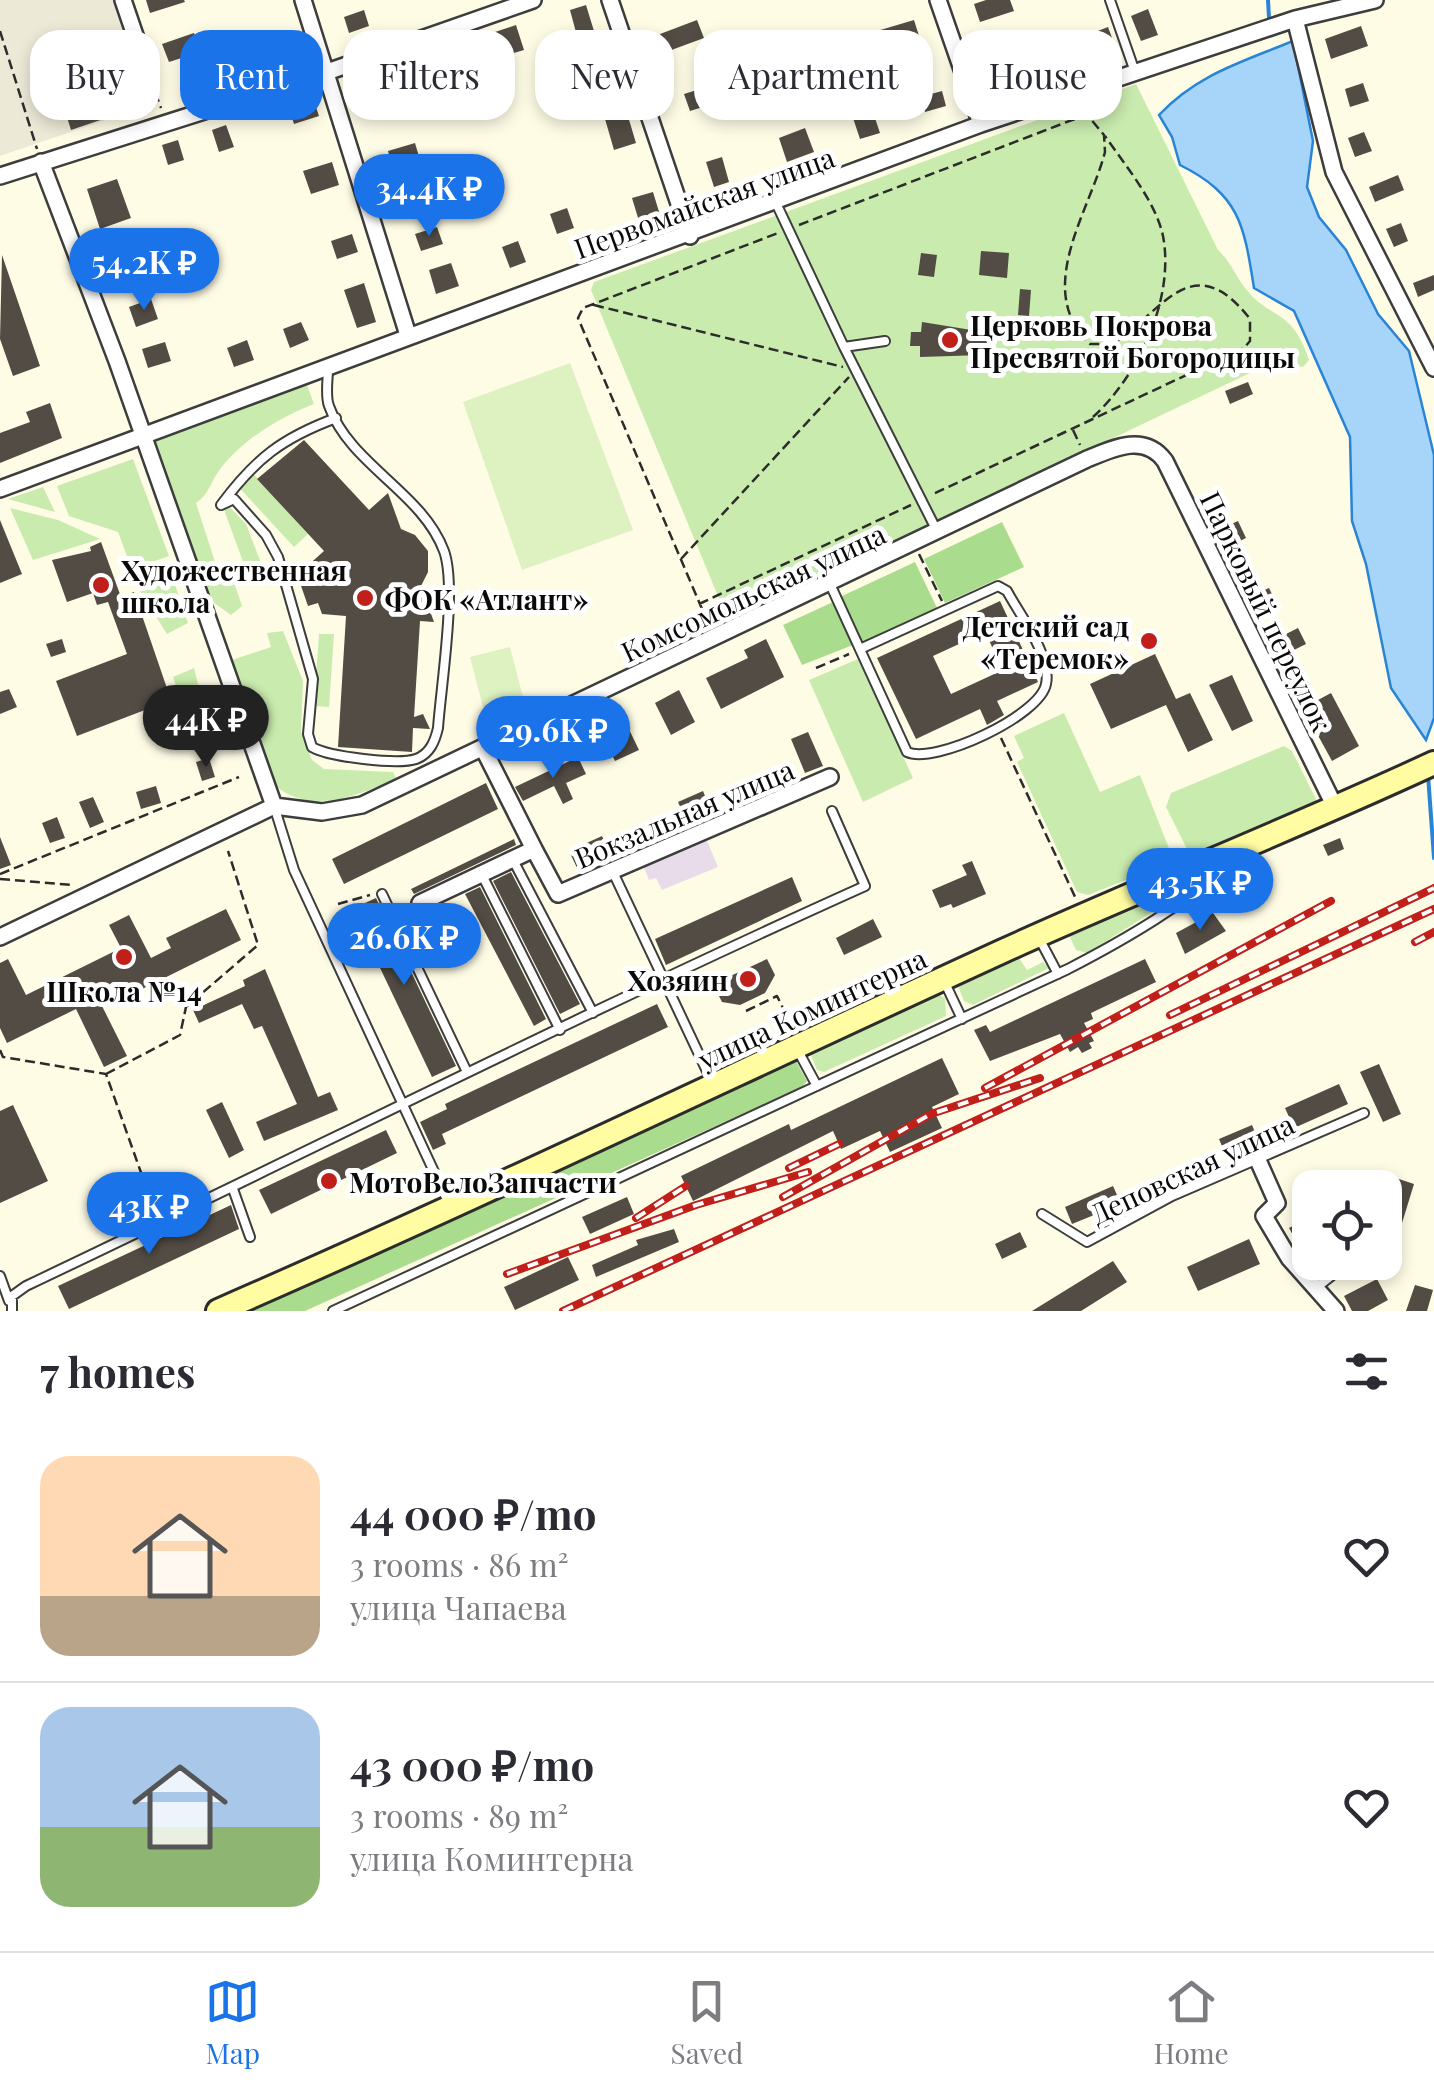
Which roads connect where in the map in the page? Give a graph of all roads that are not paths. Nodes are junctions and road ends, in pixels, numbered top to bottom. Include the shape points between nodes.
1 (123, 0) edge
2 (303, 0) edge
3 (532, 0) edge
4 (610, 0) edge
5 (938, 0) edge
6 (1110, 0) edge
7 (1375, 0) edge
8 (1296, 19) junction
9 (133, 30) edge
10 (327, 72) junction
11 (1135, 72) junction
12 (981, 124) junction
13 (41, 162) junction
14 (0, 176) edge
15 (776, 203) junction
16 (690, 236) junction
17 (408, 335) junction
18 (885, 340) dead end
19 (844, 348) junction
20 (328, 366) junction
21 (1434, 368) edge
22 (336, 418) junction
23 (143, 435) junction
24 (1142, 445) joint
25 (0, 489) edge
26 (937, 532) junction
27 (830, 583) junction
28 (860, 649) junction
29 (482, 748) junction
30 (1434, 763) edge
31 (830, 777) dead end
32 (274, 806) junction
33 (1336, 809) junction
34 (832, 811) dead end
35 (1248, 848) junction
36 (534, 849) junction
37 (513, 860) junction
38 (612, 870) junction
39 (482, 874) junction
40 (382, 894) road end
41 (420, 903) dead end
42 (1038, 935) junction
43 (0, 936) edge
44 (1058, 974) junction
45 (663, 977) junction
46 (944, 980) junction
47 (594, 1013) junction
48 (962, 1019) junction
49 (560, 1030) junction
50 (797, 1043) junction
51 (467, 1072) junction
52 (817, 1086) junction
53 (715, 1088) junction
54 (399, 1102) junction
55 (1364, 1113) dead end
56 (1257, 1158) junction
57 (233, 1188) junction
58 (450, 1208) junction
59 (1042, 1214) dead end
60 (250, 1237) dead end
61 (0, 1276) edge
62 (1326, 1280) edge
63 (1316, 1288) junction
64 (11, 1306) edge
65 (218, 1311) edge
66 (334, 1311) edge
67 (1336, 1311) edge

1 - 9 street
2 - 10 street
3 - 10 street
4 - 16 street
5 - 12 street
6 - 11 lane
7 - 8 street, Первомайская улица
8 - 11 street, Первомайская улица
8 - 21 street via 1334,172
10 - 13 street
10 - 17 street
11 - 12 street, Первомайская улица
12 - 15 street, Первомайская улица
13 - 14 street
13 - 23 street
15 - 16 street, Первомайская улица
15 - 19 lane
16 - 17 street, Первомайская улица
17 - 20 street, Первомайская улица
18 - 19 lane
19 - 26 lane
20 - 22 lane via 328,404
20 - 23 street, Первомайская улица
22 - 22 lane via 292,435 246,471 221,506 234,499 278,558 313,679 312,747 336,755 414,759 428,752 438,728 446,558 426,519
23 - 25 street, Первомайская улица
23 - 32 street
24 - 26 street, Комсомольская улица via 1087,459
24 - 33 street, Парковый переулок via 1165,461
26 - 27 street, Комсомольская улица
27 - 28 lane
27 - 29 street, Комсомольская улица
28 - 28 lane via 998,586 1045,664 1046,686 1038,703 1020,716 914,756 902,746
29 - 32 street, Комсомольская улица via 345,811
29 - 36 street
30 - 33 street, улица Коминтерна
31 - 38 street, Вокзальная улица
32 - 43 street, Комсомольская улица
32 - 54 lane via 294,870
33 - 35 street, улица Коминтерна
34 - 45 lane via 865,886
35 - 42 street, улица Коминтерна
35 - 44 lane via 1132,936
36 - 37 street
36 - 38 street, Вокзальная улица via 558,894
37 - 39 street
37 - 47 lane
38 - 45 lane
39 - 41 street
39 - 49 lane
40 - 51 lane
42 - 44 lane
42 - 46 street, улица Коминтерна
44 - 48 lane
45 - 47 lane
45 - 53 lane
46 - 48 lane
46 - 50 street, улица Коминтерна
47 - 49 lane
48 - 52 lane
49 - 51 lane
50 - 52 lane
50 - 53 street, улица Коминтерна
51 - 54 lane
52 - 66 lane
53 - 58 street, улица Коминтерна
54 - 57 lane
54 - 58 lane
55 - 56 lane, Деповская улица
56 - 59 lane, Деповская улица via 1087,1242
56 - 63 street via 1277,1203 1264,1216
57 - 60 lane
57 - 64 lane via 26,1286
58 - 65 street, улица Коминтерна
61 - 64 lane
62 - 63 lane
63 - 67 street

